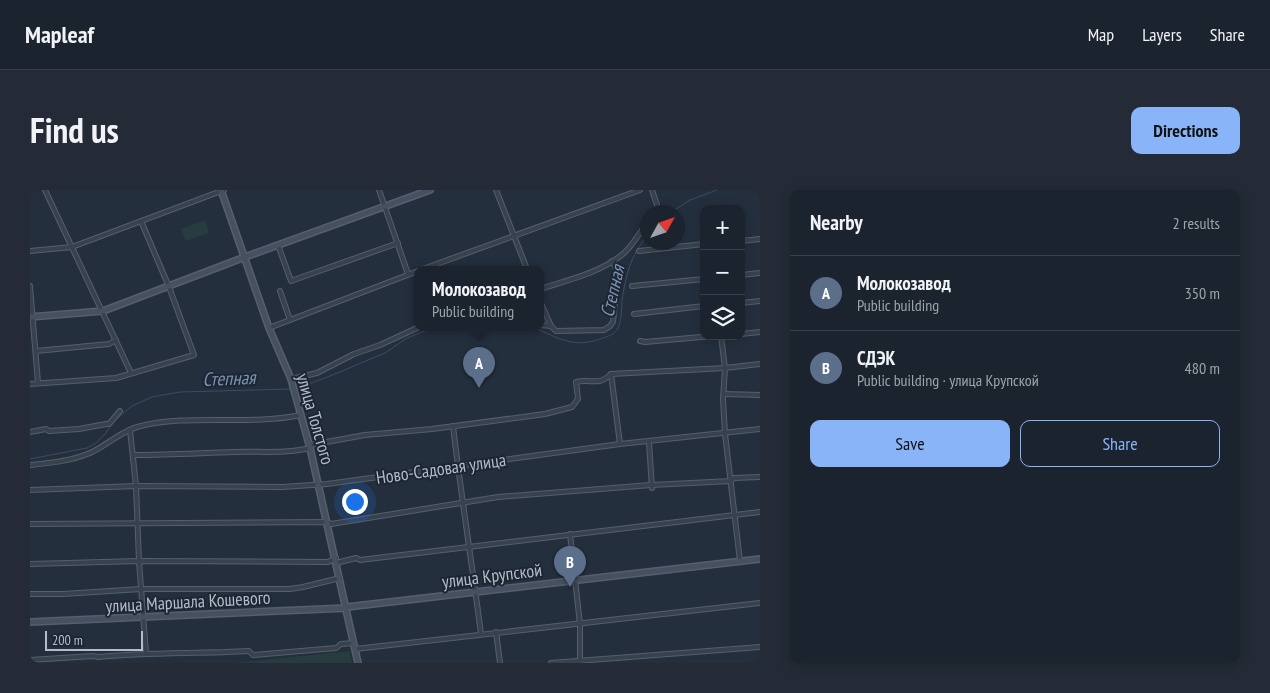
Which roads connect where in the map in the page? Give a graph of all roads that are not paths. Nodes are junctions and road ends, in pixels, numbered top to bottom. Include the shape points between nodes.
1 (45, 190) edge
2 (222, 190) edge
3 (379, 190) edge
4 (430, 190) edge
5 (496, 190) edge
6 (640, 190) edge
7 (652, 190) edge
8 (657, 205) edge
9 (385, 206) junction
10 (140, 221) junction
11 (640, 233) edge
12 (514, 236) junction
13 (760, 239) edge
14 (745, 241) edge
15 (398, 243) junction
16 (700, 244) edge
17 (278, 245) junction
18 (72, 247) junction
19 (30, 251) edge
20 (640, 251) dead end
21 (245, 257) junction
22 (612, 261) junction
23 (431, 266) edge
24 (526, 266) edge
25 (414, 272) edge
26 (760, 273) edge
27 (408, 274) junction
28 (745, 275) edge
29 (700, 279) edge
30 (30, 286) edge
31 (632, 286) dead end
32 (169, 287) junction
33 (544, 288) edge
34 (280, 291) dead end
35 (760, 301) edge
36 (745, 303) edge
37 (700, 306) edge
38 (103, 311) junction
39 (544, 311) edge
40 (634, 314) dead end
41 (31, 316) edge
42 (290, 320) junction
43 (544, 325) edge
44 (551, 326) junction
45 (269, 328) junction
46 (414, 329) edge
47 (760, 332) edge
48 (745, 334) edge
49 (700, 337) edge
50 (116, 340) junction
51 (722, 340) edge
52 (640, 341) dead end
53 (36, 352) junction
54 (760, 364) edge
55 (725, 368) junction
56 (131, 373) junction
57 (611, 374) junction
58 (292, 381) junction
59 (38, 383) junction
60 (30, 384) edge
61 (724, 394) junction
62 (760, 395) edge
63 (120, 411) dead end
64 (301, 415) junction
65 (453, 426) junction
66 (760, 429) edge
67 (130, 430) junction
68 (30, 432) edge
69 (725, 434) junction
70 (649, 442) junction
71 (620, 444) junction
72 (310, 447) junction
73 (134, 455) junction
74 (30, 465) edge
75 (458, 466) junction
76 (760, 477) edge
77 (731, 481) junction
78 (319, 484) junction
79 (136, 486) junction
80 (652, 486) junction
81 (30, 490) edge
82 (464, 502) junction
83 (760, 512) edge
84 (734, 514) junction
85 (327, 522) junction
86 (137, 523) junction
87 (30, 524) edge
88 (570, 534) junction
89 (468, 546) junction
90 (760, 558) edge
91 (336, 560) junction
92 (139, 561) junction
93 (740, 561) junction
94 (30, 564) edge
95 (340, 578) junction
96 (574, 580) junction
97 (141, 589) junction
98 (476, 592) junction
99 (30, 594) edge
100 (760, 604) edge
101 (347, 608) junction
102 (143, 618) junction
103 (30, 622) edge
104 (580, 624) junction
105 (496, 632) junction
106 (481, 634) junction
107 (354, 646) junction
108 (760, 647) edge
109 (146, 653) junction
110 (98, 657) junction
111 (30, 660) edge
112 (580, 661) junction
113 (98, 663) edge
114 (358, 663) edge
115 (500, 663) edge
116 (551, 663) edge

1 - 18 street
2 - 10 street
2 - 21 main road, улица Толстого
3 - 9 street
4 - 9 main road
5 - 12 street
6 - 12 street
7 - 8 street
9 - 15 street
9 - 17 main road
10 - 18 street
10 - 32 street
11 - 22 street via 625,253
12 - 23 street
12 - 24 street
13 - 14 street
15 - 17 street via 291,281
15 - 27 street
16 - 20 street
17 - 21 main road
18 - 19 street
18 - 38 street
21 - 32 main road
21 - 45 main road, улица Толстого
22 - 33 street via 590,273
22 - 44 street via 618,272 610,326 604,330 569,332 556,331
25 - 27 street
26 - 28 street
27 - 42 street
29 - 31 street
30 - 41 street
32 - 38 main road
32 - 56 street via 194,355
34 - 42 street
35 - 36 street
37 - 40 street
38 - 41 main road
38 - 50 street
39 - 44 street
41 - 53 street
42 - 45 street
43 - 44 street
45 - 58 main road, улица Толстого
46 - 58 street
47 - 48 street
49 - 52 street
50 - 53 street via 109,344
50 - 56 street
51 - 55 street
53 - 59 street
54 - 55 street
55 - 57 street
55 - 61 street
56 - 59 street via 116,378
57 - 65 street via 605,381 576,382 578,399 572,407 545,414
57 - 71 street
58 - 64 main road, улица Толстого
59 - 60 street
61 - 62 street
61 - 69 street
63 - 68 street via 109,424
64 - 67 street via 258,420 175,421
64 - 72 main road, улица Толстого
65 - 72 street via 365,435
65 - 75 street
66 - 69 street, Ново-Садовая улица
67 - 73 street
67 - 74 street via 90,453
69 - 70 street, Ново-Садовая улица
69 - 77 street
70 - 71 street, Ново-Садовая улица
70 - 80 street
71 - 75 street, Ново-Садовая улица
72 - 73 street via 278,452
72 - 78 main road, улица Толстого
73 - 79 street
75 - 78 street, Ново-Садовая улица
75 - 82 street
76 - 77 street via 734,478
77 - 80 street
77 - 84 street
78 - 79 street, Ново-Садовая улица via 282,487
78 - 85 main road, улица Толстого
79 - 81 street, Ново-Садовая улица
79 - 86 street
80 - 82 street via 498,496
82 - 85 street via 331,524
82 - 89 street
83 - 84 street
84 - 88 street
84 - 93 street
85 - 86 street
85 - 91 main road, улица Толстого
86 - 87 street
86 - 92 street
88 - 89 street
88 - 96 street
89 - 91 street via 360,560
89 - 98 street
90 - 93 main road, улица Крупской
91 - 92 street
91 - 95 main road, улица Толстого
92 - 94 street
92 - 97 street
93 - 96 main road, улица Крупской
95 - 97 street via 290,589
95 - 101 main road, улица Толстого
96 - 98 main road, улица Крупской
96 - 104 street
97 - 99 street
97 - 102 street
98 - 101 main road, улица Крупской
98 - 106 street
100 - 104 street
101 - 102 main road, улица Маршала Кошевого
101 - 107 main road, улица Толстого
102 - 103 main road, улица Маршала Кошевого
102 - 109 street
104 - 105 street
104 - 112 street
105 - 106 street
105 - 115 street
106 - 107 street
107 - 109 street via 341,644 336,648 253,655 249,651
107 - 114 main road, улица Толстого
108 - 112 street
109 - 110 street
110 - 111 street
110 - 113 street
112 - 116 street

